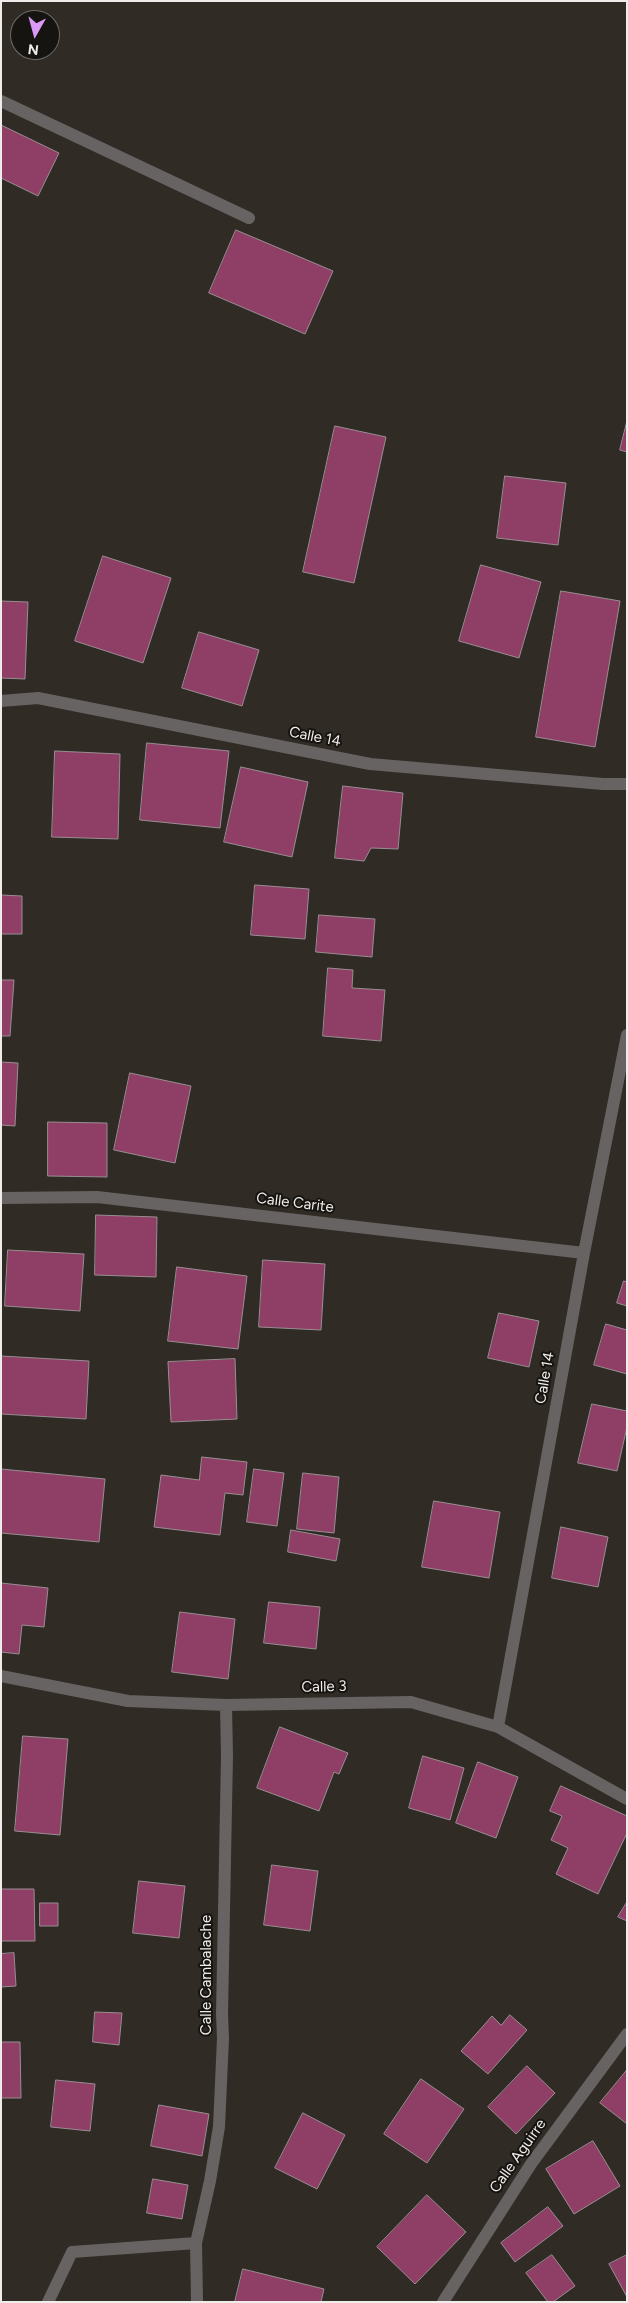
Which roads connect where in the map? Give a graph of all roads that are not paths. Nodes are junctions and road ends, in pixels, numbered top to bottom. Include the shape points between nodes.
1 (1, 101) edge
2 (249, 218) dead end
3 (1, 701) edge
4 (627, 784) edge
5 (627, 1036) edge
6 (1, 1198) edge
7 (584, 1253) junction
8 (1, 1676) edge
9 (226, 1705) junction
10 (498, 1727) junction
11 (627, 1799) edge
12 (627, 2034) edge
13 (196, 2243) junction
14 (48, 2302) edge
15 (197, 2302) edge
16 (443, 2302) edge

1 - 2 street
3 - 4 street, Calle 14 via 38,698 370,764
5 - 7 street, Calle 14
6 - 7 street, Calle Carite via 98,1197
7 - 10 street, Calle 14
8 - 9 street, Calle 3 via 128,1701
9 - 10 street, Calle 3 via 411,1702
9 - 13 street, Calle Cambalache via 223,2038 219,2127
10 - 11 street, Calle 3
12 - 16 street, Calle Aguirre via 531,2164
13 - 14 street via 72,2252
13 - 15 street, Calle Cambalache

